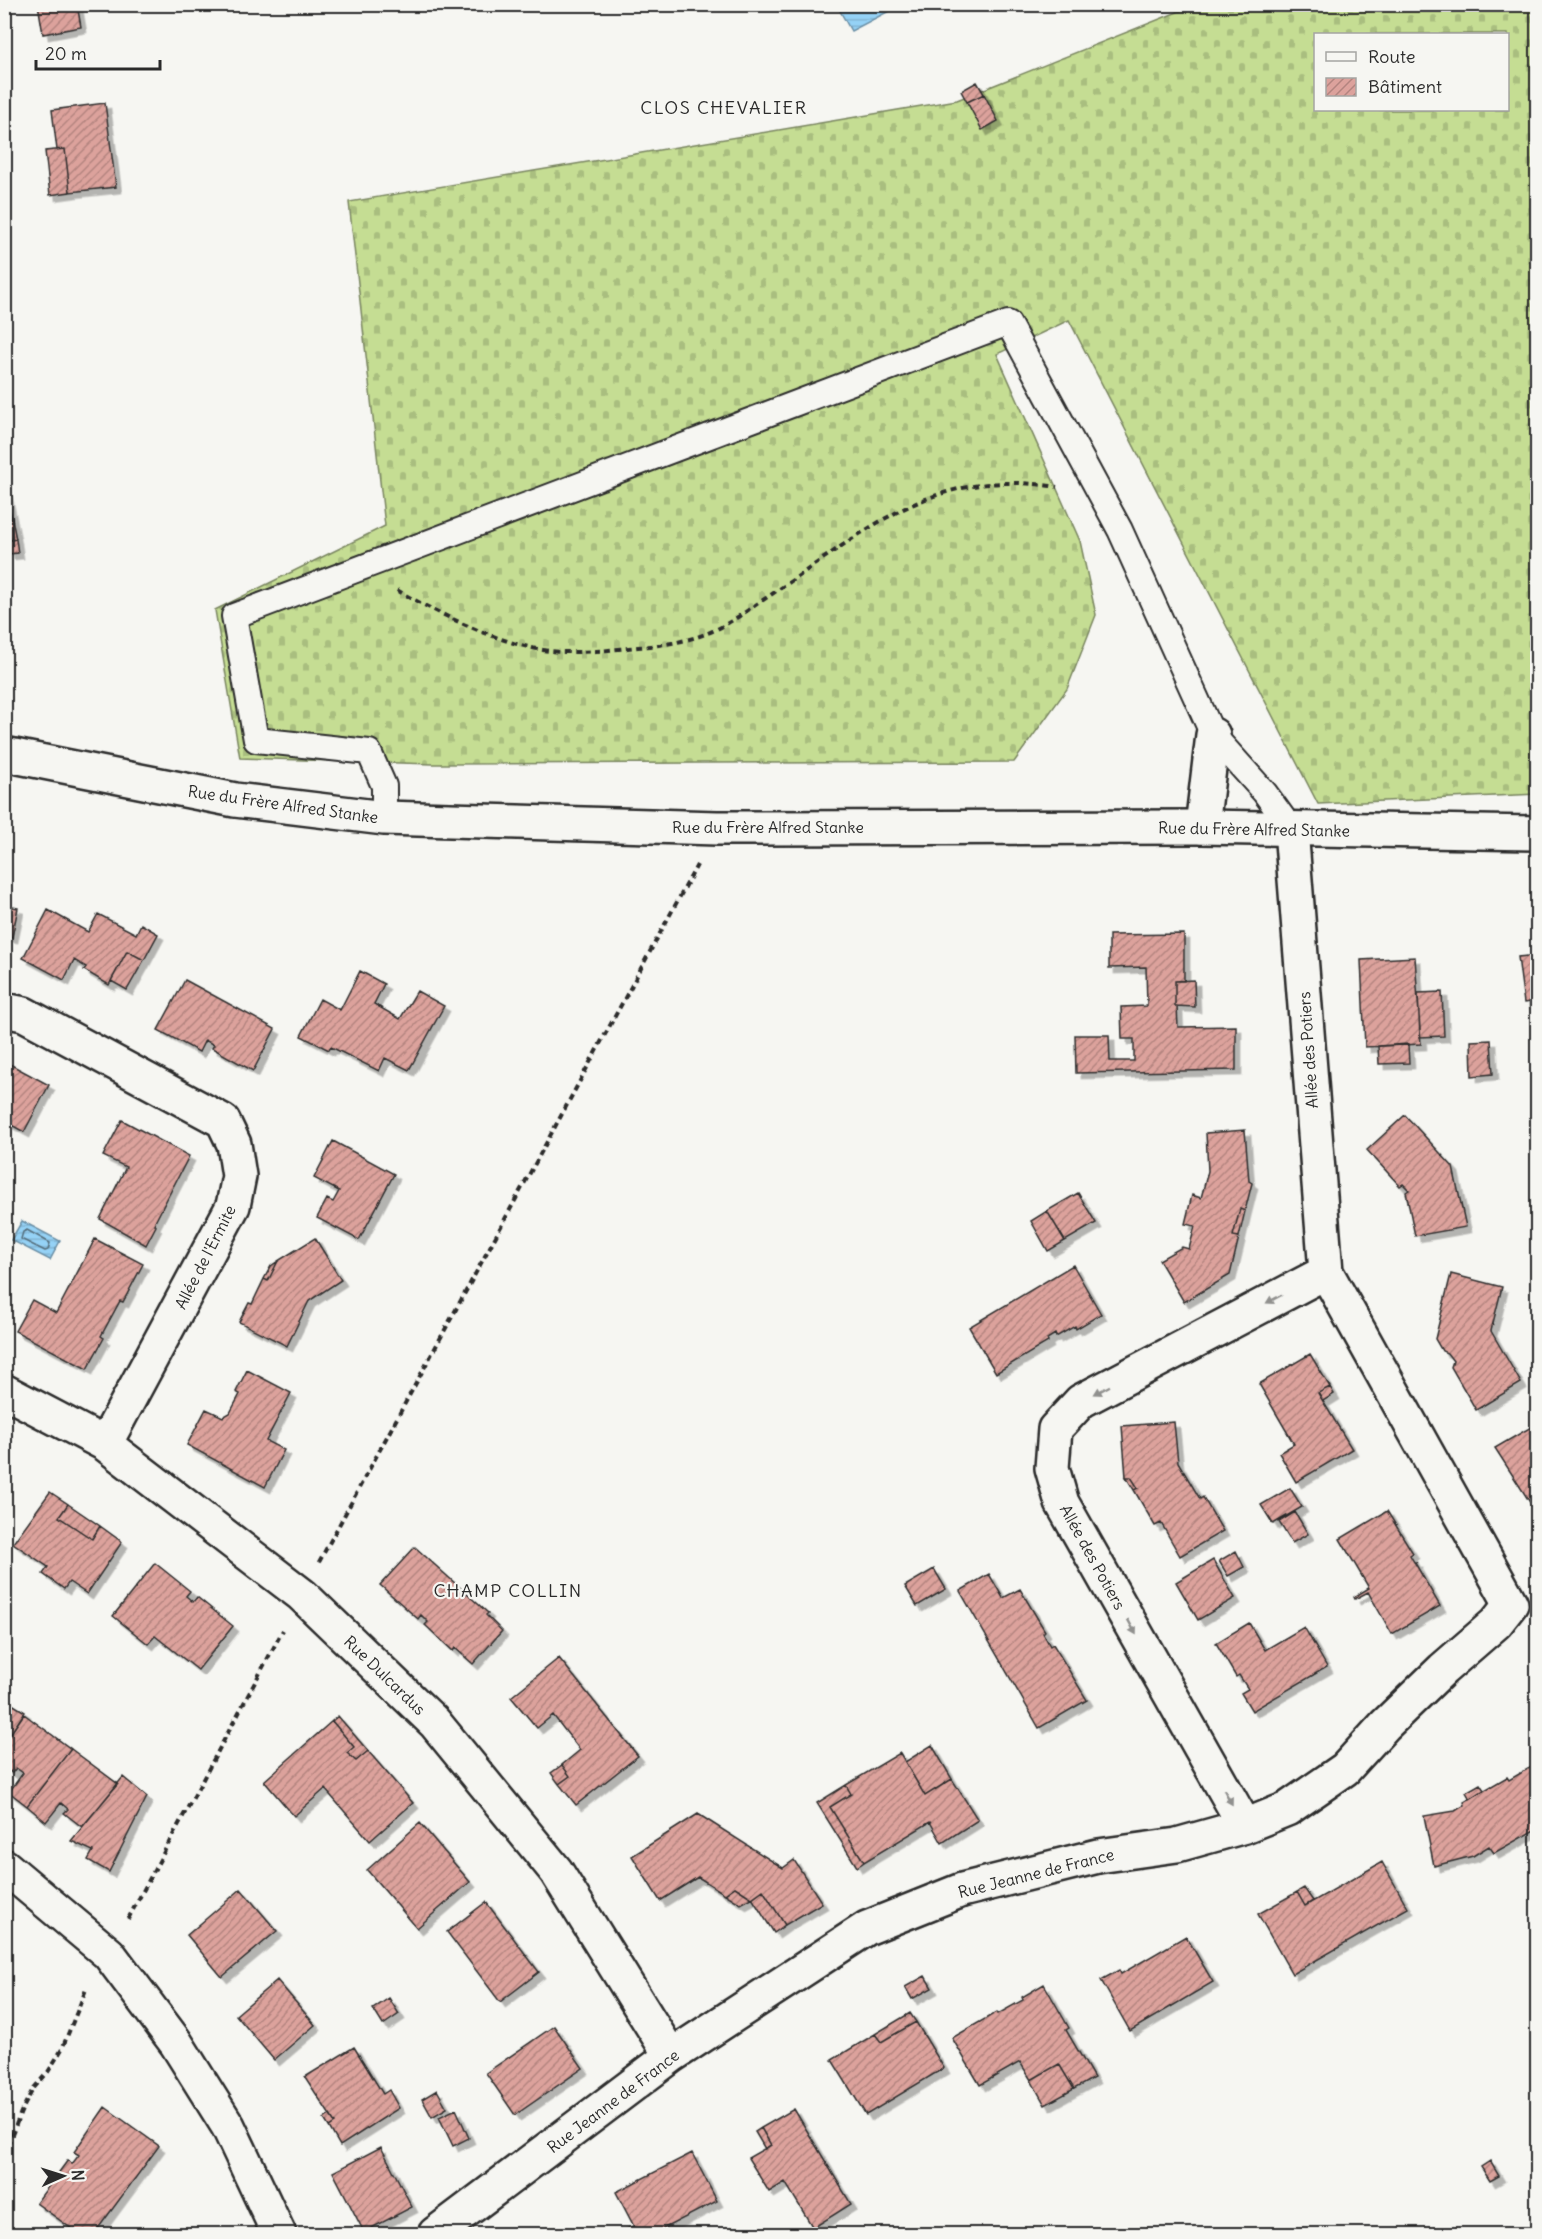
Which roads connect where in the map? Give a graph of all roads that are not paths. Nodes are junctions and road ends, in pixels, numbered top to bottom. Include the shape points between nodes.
1 (1213, 735) junction
2 (4, 754) edge
3 (384, 818) junction
4 (1202, 827) junction
5 (1291, 829) junction
6 (1538, 833) edge
7 (4, 1010) edge
8 (1326, 1272) junction
9 (4, 1391) edge
10 (105, 1444) junction
11 (1510, 1604) joint
12 (1245, 1826) junction
13 (4, 1866) edge
14 (671, 2056) junction
15 (279, 2235) edge
16 (435, 2235) edge

1 - 3 lane via 1120,531 1008,323 234,616 256,740 369,752 384,786
1 - 4 street
1 - 5 lane
2 - 3 street, Rue du Frère Alfred Stanke via 235,800
3 - 4 street, Rue du Frère Alfred Stanke via 717,828
4 - 5 street, Rue du Frère Alfred Stanke
5 - 6 street, Rue du Frère Alfred Stanke
5 - 8 street, Allée des Potiers
7 - 10 street, Allée de l'Ermite via 24,1014 223,1121 234,1144 239,1176 233,1206
8 - 11 street, Allée des Potiers
8 -> 12 street, Allée des Potiers via 1081,1401 1055,1429 1052,1468 1062,1503
9 - 10 street, Rue Dulcardus
10 - 14 street, Rue Dulcardus via 302,1595 435,1723 556,1871
11 - 12 street, Rue Jeanne de France via 1496,1623 1385,1725 1345,1769 1287,1809
12 - 14 street, Rue Jeanne de France via 1177,1845 1098,1856 941,1898 867,1928
13 - 15 street via 109,1954 176,2043 228,2126
14 - 16 street, Rue Jeanne de France

